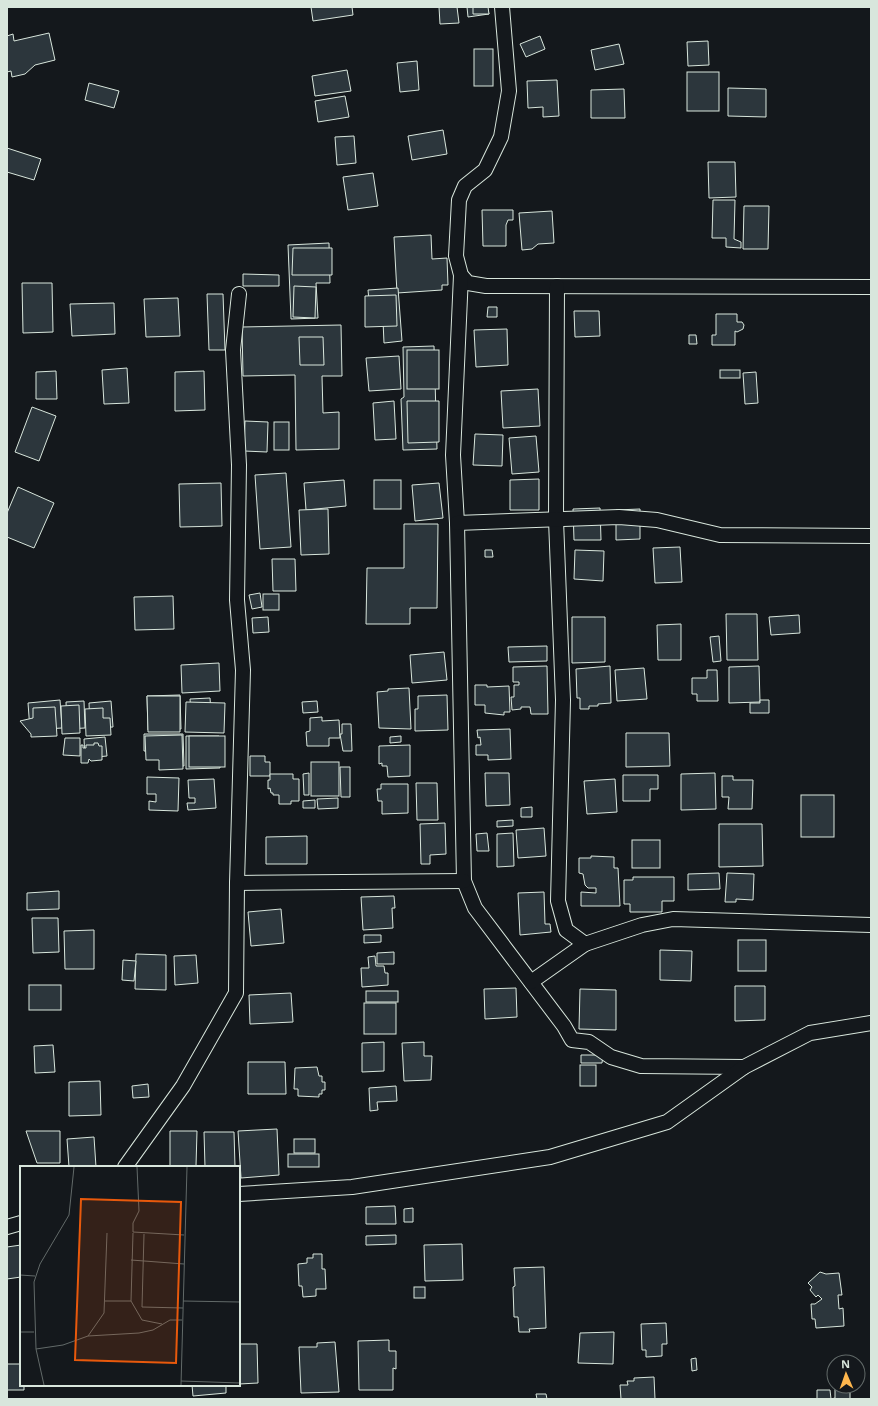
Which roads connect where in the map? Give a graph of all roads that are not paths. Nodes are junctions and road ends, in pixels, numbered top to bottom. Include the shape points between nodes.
1 (502, 7) edge
2 (461, 276) junction
3 (557, 286) junction
4 (871, 287) edge
5 (239, 294) dead end
6 (556, 520) junction
7 (457, 523) junction
8 (871, 536) edge
9 (464, 881) junction
10 (237, 882) junction
11 (871, 925) edge
12 (586, 944) junction
13 (531, 982) junction
14 (871, 1023) edge
15 (744, 1067) junction
16 (126, 1166) edge
17 (240, 1194) edge
18 (20, 1223) edge
19 (7, 1227) edge

1 - 2 street via 509,91 501,137 485,170 465,186 459,200 456,256
2 - 3 street via 468,283 486,286
2 - 7 street via 453,455
3 - 4 street
3 - 6 street
5 - 10 street via 233,350 239,465 237,600 243,670
6 - 7 street
6 - 8 street via 619,517 657,520 720,535
6 - 12 street via 563,700 558,901 566,930
7 - 9 street
9 - 10 street
9 - 13 street via 475,908
10 - 16 street via 236,993 183,1086
11 - 12 street via 673,919 642,925
12 - 13 street
13 - 15 street via 572,1040 589,1042 611,1057 641,1066
14 - 15 street via 810,1033
15 - 17 street via 667,1122 550,1157 352,1187
18 - 19 street

